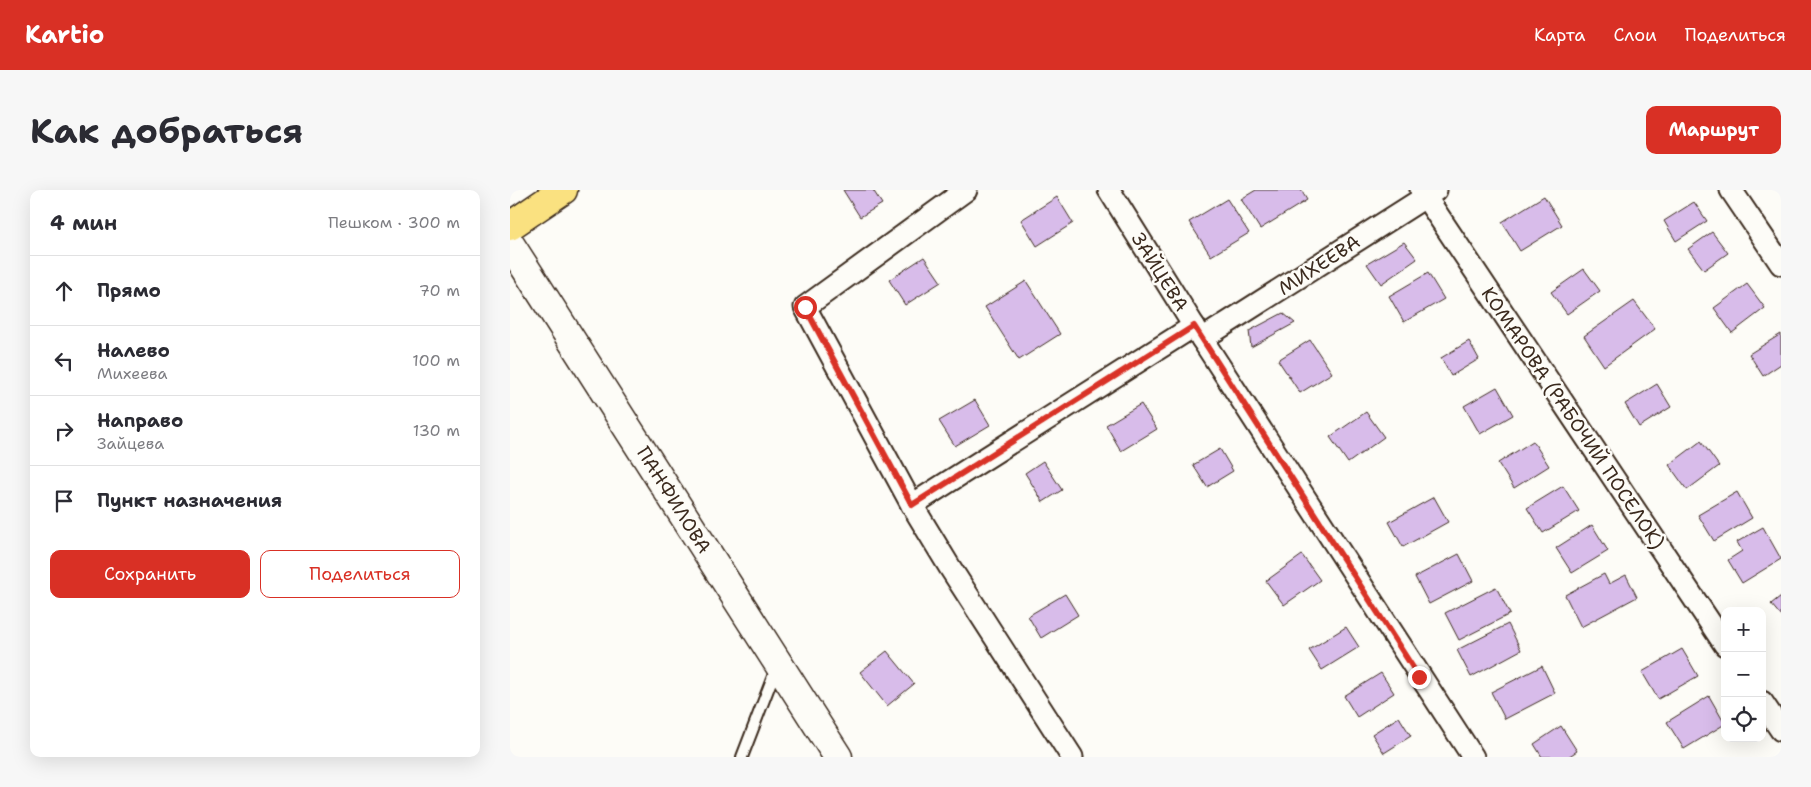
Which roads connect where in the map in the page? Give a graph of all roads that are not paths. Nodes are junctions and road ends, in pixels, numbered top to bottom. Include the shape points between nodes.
1 (563, 190) edge
2 (966, 190) edge
3 (1109, 190) edge
4 (1731, 190) edge
5 (1428, 192) edge
6 (510, 226) edge
7 (510, 244) edge
8 (1781, 264) edge
9 (1198, 333) junction
10 (912, 505) junction
11 (1721, 639) edge
12 (778, 663) junction
13 (1766, 708) edge
14 (1781, 730) edge
15 (742, 757) edge
16 (838, 757) edge
17 (1072, 757) edge
18 (1473, 757) edge

1 - 6 highway
2 - 10 street via 805,307
3 - 9 street, ЗАЙЦЕВА
4 - 8 street
5 - 9 street, МИХЕЕВА
5 - 11 street, КОМАРОВА (РАБОЧИЙ ПОСЕЛОК)
7 - 12 street, ПАНФИЛОВА
9 - 10 street, МИХЕЕВА
9 - 18 street, ЗАЙЦЕВА
10 - 17 street
12 - 15 lane
12 - 16 street, ПАНФИЛОВА
13 - 14 street

